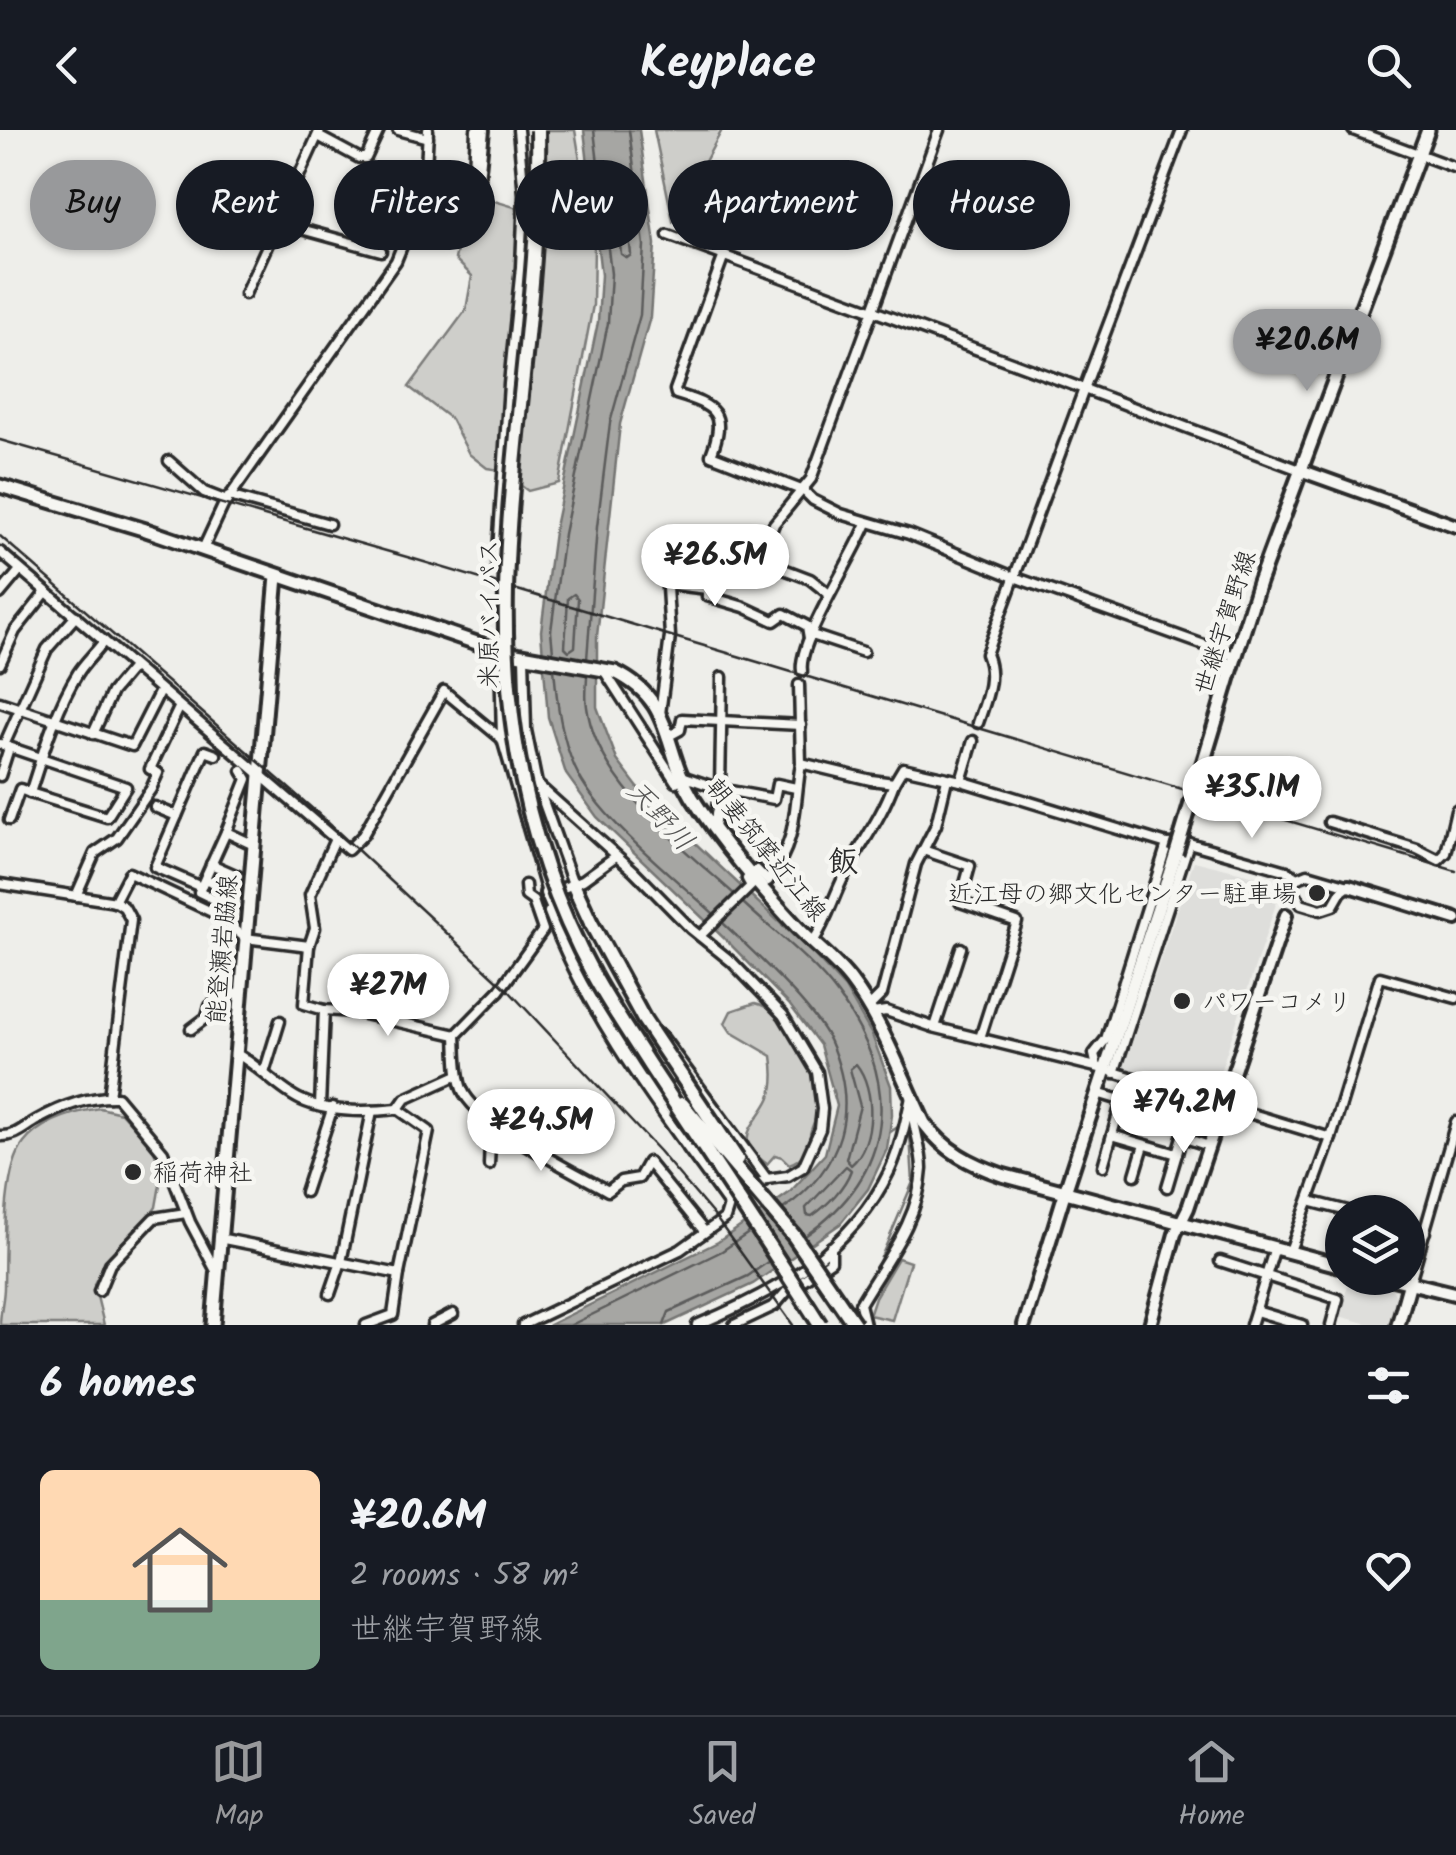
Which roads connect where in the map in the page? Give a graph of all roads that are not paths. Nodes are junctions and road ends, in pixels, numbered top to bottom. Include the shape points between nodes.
1 (378, 130) edge
2 (398, 130) edge
3 (480, 130) edge
4 (518, 130) edge
5 (538, 130) edge
6 (939, 130) edge
7 (1182, 130) edge
8 (1353, 130) edge
9 (1428, 130) edge
10 (319, 133) edge
11 (428, 134) edge
12 (1419, 154) junction
13 (307, 160) edge
14 (426, 160) edge
15 (478, 160) edge
16 (1456, 168) edge
17 (314, 233) edge
18 (266, 250) edge
19 (400, 250) edge
20 (711, 250) edge
21 (381, 251) dead end
22 (724, 255) junction
23 (244, 294) dead end
24 (873, 310) junction
25 (1084, 389) junction
26 (169, 461) dead end
27 (1300, 470) junction
28 (0, 486) edge
29 (804, 491) junction
30 (228, 498) junction
31 (867, 523) junction
32 (330, 524) dead end
33 (1456, 526) edge
34 (204, 549) junction
35 (0, 552) edge
36 (665, 554) dead end
37 (497, 567) dead end
38 (719, 567) dead end
39 (20, 570) junction
40 (277, 576) junction
41 (1014, 576) junction
42 (666, 584) junction
43 (707, 589) junction
44 (46, 592) junction
45 (0, 594) edge
46 (829, 594) junction
47 (76, 616) junction
48 (810, 637) junction
49 (104, 642) junction
50 (500, 651) junction
51 (863, 652) dead end
52 (1235, 656) junction
53 (529, 657) junction
54 (0, 664) edge
55 (134, 668) junction
56 (802, 671) dead end
57 (602, 672) junction
58 (722, 678) dead end
59 (799, 684) dead end
60 (160, 691) junction
61 (0, 702) edge
62 (179, 708) junction
63 (20, 709) junction
64 (660, 714) junction
65 (56, 721) junction
66 (723, 722) junction
67 (978, 723) dead end
68 (801, 725) junction
69 (94, 734) junction
70 (668, 737) junction
71 (502, 739) junction
72 (973, 741) dead end
73 (4, 746) edge
74 (216, 755) dead end
75 (40, 760) junction
76 (801, 764) junction
77 (242, 771) dead end
78 (258, 773) junction
79 (0, 776) edge
80 (682, 776) junction
81 (947, 779) junction
82 (961, 781) junction
83 (894, 782) junction
84 (537, 784) junction
85 (796, 788) junction
86 (720, 789) junction
87 (30, 793) junction
88 (156, 806) dead end
89 (1456, 810) edge
90 (177, 816) junction
91 (9, 820) dead end
92 (1328, 822) dead end
93 (714, 826) junction
94 (226, 832) junction
95 (335, 839) junction
96 (1189, 843) junction
97 (252, 844) junction
98 (1171, 849) junction
99 (923, 850) junction
100 (616, 856) junction
101 (212, 864) junction
102 (238, 876) dead end
103 (1298, 878) junction
104 (752, 880) junction
105 (1330, 880) junction
106 (203, 883) junction
107 (576, 883) junction
108 (0, 884) edge
109 (525, 884) dead end
110 (1348, 886) junction
111 (1294, 890) junction
112 (234, 892) dead end
113 (545, 894) junction
114 (76, 896) junction
115 (1338, 896) junction
116 (534, 901) junction
117 (114, 902) junction
118 (1301, 904) junction
119 (232, 908) dead end
120 (1286, 915) junction
121 (1456, 918) edge
122 (702, 933) junction
123 (244, 938) junction
124 (813, 942) junction
125 (309, 946) junction
126 (961, 948) dead end
127 (240, 991) junction
128 (1456, 998) edge
129 (324, 1010) junction
130 (871, 1010) junction
131 (280, 1021) dead end
132 (935, 1027) junction
133 (192, 1030) dead end
134 (456, 1035) junction
135 (980, 1038) junction
136 (235, 1053) junction
137 (651, 1068) junction
138 (1105, 1070) junction
139 (264, 1073) junction
140 (458, 1075) junction
141 (1097, 1093) junction
142 (911, 1096) junction
143 (109, 1097) junction
144 (1122, 1100) junction
145 (320, 1106) junction
146 (1222, 1106) junction
147 (333, 1107) junction
148 (398, 1109) junction
149 (372, 1111) junction
150 (491, 1120) junction
151 (1456, 1122) edge
152 (1112, 1135) junction
153 (0, 1136) edge
154 (1182, 1136) junction
155 (695, 1138) junction
156 (1331, 1138) junction
157 (1144, 1144) junction
158 (1209, 1146) junction
159 (1177, 1154) junction
160 (1445, 1163) junction
161 (489, 1165) dead end
162 (1103, 1166) dead end
163 (1456, 1167) edge
164 (1136, 1175) dead end
165 (767, 1179) junction
166 (1167, 1186) dead end
167 (305, 1192) dead end
168 (1065, 1192) junction
169 (766, 1201) junction
170 (1309, 1201) junction
171 (729, 1205) junction
172 (1325, 1205) edge
173 (186, 1213) junction
174 (1180, 1222) junction
175 (704, 1231) junction
176 (1425, 1232) edge
177 (219, 1238) junction
178 (831, 1246) junction
179 (1274, 1247) junction
180 (1290, 1252) junction
181 (1220, 1261) dead end
182 (1325, 1261) edge
183 (341, 1262) junction
184 (216, 1272) junction
185 (399, 1274) junction
186 (1265, 1276) junction
187 (1425, 1286) edge
188 (100, 1291) dead end
189 (330, 1294) dead end
190 (1456, 1294) edge
191 (1406, 1295) edge
192 (1256, 1312) junction
193 (452, 1314) dead end
194 (393, 1315) junction
195 (1152, 1324) edge
196 (213, 1325) edge
197 (366, 1325) edge
198 (396, 1325) edge
199 (432, 1325) edge
200 (523, 1325) edge
201 (698, 1325) edge
202 (734, 1325) edge
203 (820, 1325) edge
204 (855, 1325) edge
205 (865, 1325) edge
206 (1024, 1325) edge
207 (1251, 1325) edge
208 (1302, 1325) edge
209 (1332, 1325) edge
210 (1398, 1325) edge

1 - 10 street via 366,158
2 - 11 street
3 - 15 street
4 - 37 street via 521,266
5 - 137 highway, 米原バイパス, bridge via 538,231 506,589 513,725 532,823 565,914
6 - 24 street
7 - 25 street
8 - 12 street
9 - 12 main road, 世継宇賀野線
10 - 13 street
11 - 14 street
12 - 16 street
12 - 27 main road, 世継宇賀野線
17 - 21 street
18 - 23 street
19 - 30 street
20 - 22 street
22 - 24 street
22 - 29 street via 676,394 714,408 717,440 711,455
24 - 25 street
24 - 29 street
25 - 27 street
25 - 41 street
26 - 30 street via 204,492
27 - 33 street
27 - 52 main road, 世継宇賀野線
28 - 34 main road, 朝妻筑摩近江線
29 - 31 street
29 - 46 street via 774,524 760,560 810,579
30 - 32 street
30 - 34 street
31 - 41 street
31 - 46 street
34 - 40 main road, 朝妻筑摩近江線
35 - 39 street
36 - 42 street
38 - 43 street via 716,590
39 - 44 street
39 - 45 street
40 - 50 main road, 朝妻筑摩近江線
40 - 78 main road, 能登瀬岩脇線
41 - 52 street
41 - 67 street via 986,654 992,669
42 - 43 street
42 - 64 street via 670,636
43 - 48 street via 707,596 774,621 784,614 807,626
44 - 47 street
44 - 54 street
46 - 48 street
47 - 49 street
47 - 63 street via 47,649
48 - 51 street
48 - 56 street
49 - 55 street
49 - 65 street via 78,673
50 - 53 main road, 朝妻筑摩近江線
50 - 71 street
52 - 98 main road, 世継宇賀野線, bridge
53 - 57 main road, 朝妻筑摩近江線
53 - 84 street via 526,730
55 - 60 street
55 - 69 street via 112,692
57 - 64 main road, 朝妻筑摩近江線 via 641,687
57 - 80 street via 676,782
58 - 66 street
59 - 68 street
60 - 62 street
60 - 69 street via 132,746
61 - 63 street
62 - 78 street
62 - 114 street via 150,770 158,773 151,789 114,842 95,853
63 - 65 street
63 - 73 street
64 - 70 main road, 朝妻筑摩近江線
65 - 69 street
65 - 75 street
66 - 68 street
66 - 70 street via 682,719 680,730
66 - 86 street
68 - 76 street
70 - 80 main road, 朝妻筑摩近江線
71 - 95 street via 444,691 364,836 348,850
71 - 113 street
72 - 82 street
73 - 75 street
73 - 79 street
74 - 90 street via 205,751
75 - 87 street
75 - 87 street via 126,787 107,817
76 - 83 street
76 - 85 street
77 - 94 street via 247,779
78 - 95 street
78 - 97 main road, 能登瀬岩脇線
80 - 86 street
80 - 93 main road, 朝妻筑摩近江線
81 - 82 street
81 - 83 street via 904,768
81 - 99 street
82 - 98 street
83 - 124 street
84 - 100 street
84 - 107 street
85 - 86 street via 777,784 774,799
85 - 104 street via 794,829 779,866 768,881 757,870
86 - 93 street
87 - 91 street via 20,789
88 - 90 street
89 - 92 street via 1439,860
90 - 106 street via 155,867
93 - 104 main road, 朝妻筑摩近江線
94 - 97 street
94 - 101 street
95 - 125 street via 310,896 315,928
96 - 98 street
96 - 103 street
96 - 138 street
97 - 123 main road, 能登瀬岩脇線
98 - 138 main road, 世継宇賀野線
99 - 130 street via 882,994
99 - 135 street via 970,866 960,902 1017,922
100 - 107 street
100 - 122 street
101 - 102 street
101 - 106 street
103 - 105 street
103 - 111 street
104 - 122 street
104 - 124 main road, 朝妻筑摩近江線
105 - 110 street
105 - 115 street
106 - 112 street
106 - 119 street via 199,892
107 - 113 street
107 - 165 street via 649,1017
107 - 169 highway, bridge via 644,1020
108 - 114 street
109 - 116 street
110 - 115 street
110 - 121 street
111 - 118 street
111 - 120 street
113 - 116 street
113 - 155 highway, bridge via 618,1033
113 - 171 street via 572,969 600,1018
114 - 117 street
115 - 118 street via 1322,910
116 - 134 street via 543,930
117 - 123 street via 128,874 218,915
117 - 143 street via 124,907 131,927
118 - 120 street
120 - 146 street
122 - 165 street via 783,1015 816,1072 822,1109 810,1157 798,1172
123 - 125 street
123 - 127 main road, 能登瀬岩脇線
124 - 130 main road, 朝妻筑摩近江線
125 - 129 street via 304,1004
126 - 132 street
127 - 133 street via 210,1006
127 - 136 main road, 能登瀬岩脇線
128 - 156 street via 1380,977
129 - 134 street
129 - 145 street
130 - 132 street
130 - 142 main road, 朝妻筑摩近江線
131 - 139 street
132 - 135 street
134 - 140 street
135 - 138 street
136 - 139 street
136 - 177 main road, 能登瀬岩脇線
137 - 155 highway, 米原バイパス, bridge
137 - 169 highway, 米原バイパス, bridge
138 - 141 main road, 世継宇賀野線
138 - 146 street
139 - 145 street
140 - 148 street via 405,1099
140 - 150 street via 464,1094
141 - 144 street
141 - 168 main road, 世継宇賀野線
142 - 168 main road, 朝妻筑摩近江線 via 936,1139 955,1154
142 - 178 street via 892,1167 845,1237
142 - 205 street via 919,1188 906,1228 860,1304
143 - 153 street via 93,1096 11,1137
143 - 173 street via 121,1100 157,1142
144 - 152 street
144 - 154 street via 1187,1120
145 - 147 street
146 - 156 street
146 - 158 street
147 - 149 street
147 - 167 street
148 - 149 street
148 - 185 street via 429,1130
149 - 183 street
150 - 161 street
150 - 175 street via 608,1191 621,1180 639,1178 648,1162
151 - 160 street
152 - 157 street
152 - 162 street
154 - 158 street
154 - 159 street
155 - 203 highway, 米原バイパス, bridge
156 - 170 street
157 - 159 street
157 - 164 street
158 - 174 street
159 - 166 street
160 - 163 street
160 - 176 street
165 - 171 street
168 - 174 main road, 朝妻筑摩近江線
168 - 206 street
169 - 204 highway, 米原バイパス, bridge
170 - 172 street
170 - 180 street
171 - 175 street via 726,1218
173 - 184 street
173 - 188 street via 154,1218 110,1264
174 - 179 main road, 朝妻筑摩近江線
174 - 195 street
175 - 200 street via 680,1250
177 - 183 street
177 - 184 main road, 能登瀬岩脇線
178 - 201 street via 785,1284
178 - 202 street via 830,1261 774,1306
179 - 180 main road, 朝妻筑摩近江線
179 - 186 street
180 - 182 main road, 朝妻筑摩近江線
181 - 186 street
183 - 185 street
183 - 189 street
184 - 196 main road, 能登瀬岩脇線
185 - 194 street
186 - 192 street
186 - 209 street via 1338,1299
187 - 190 main road
191 - 210 main road
192 - 207 street
192 - 208 street
193 - 199 street
194 - 197 street
194 - 198 street

